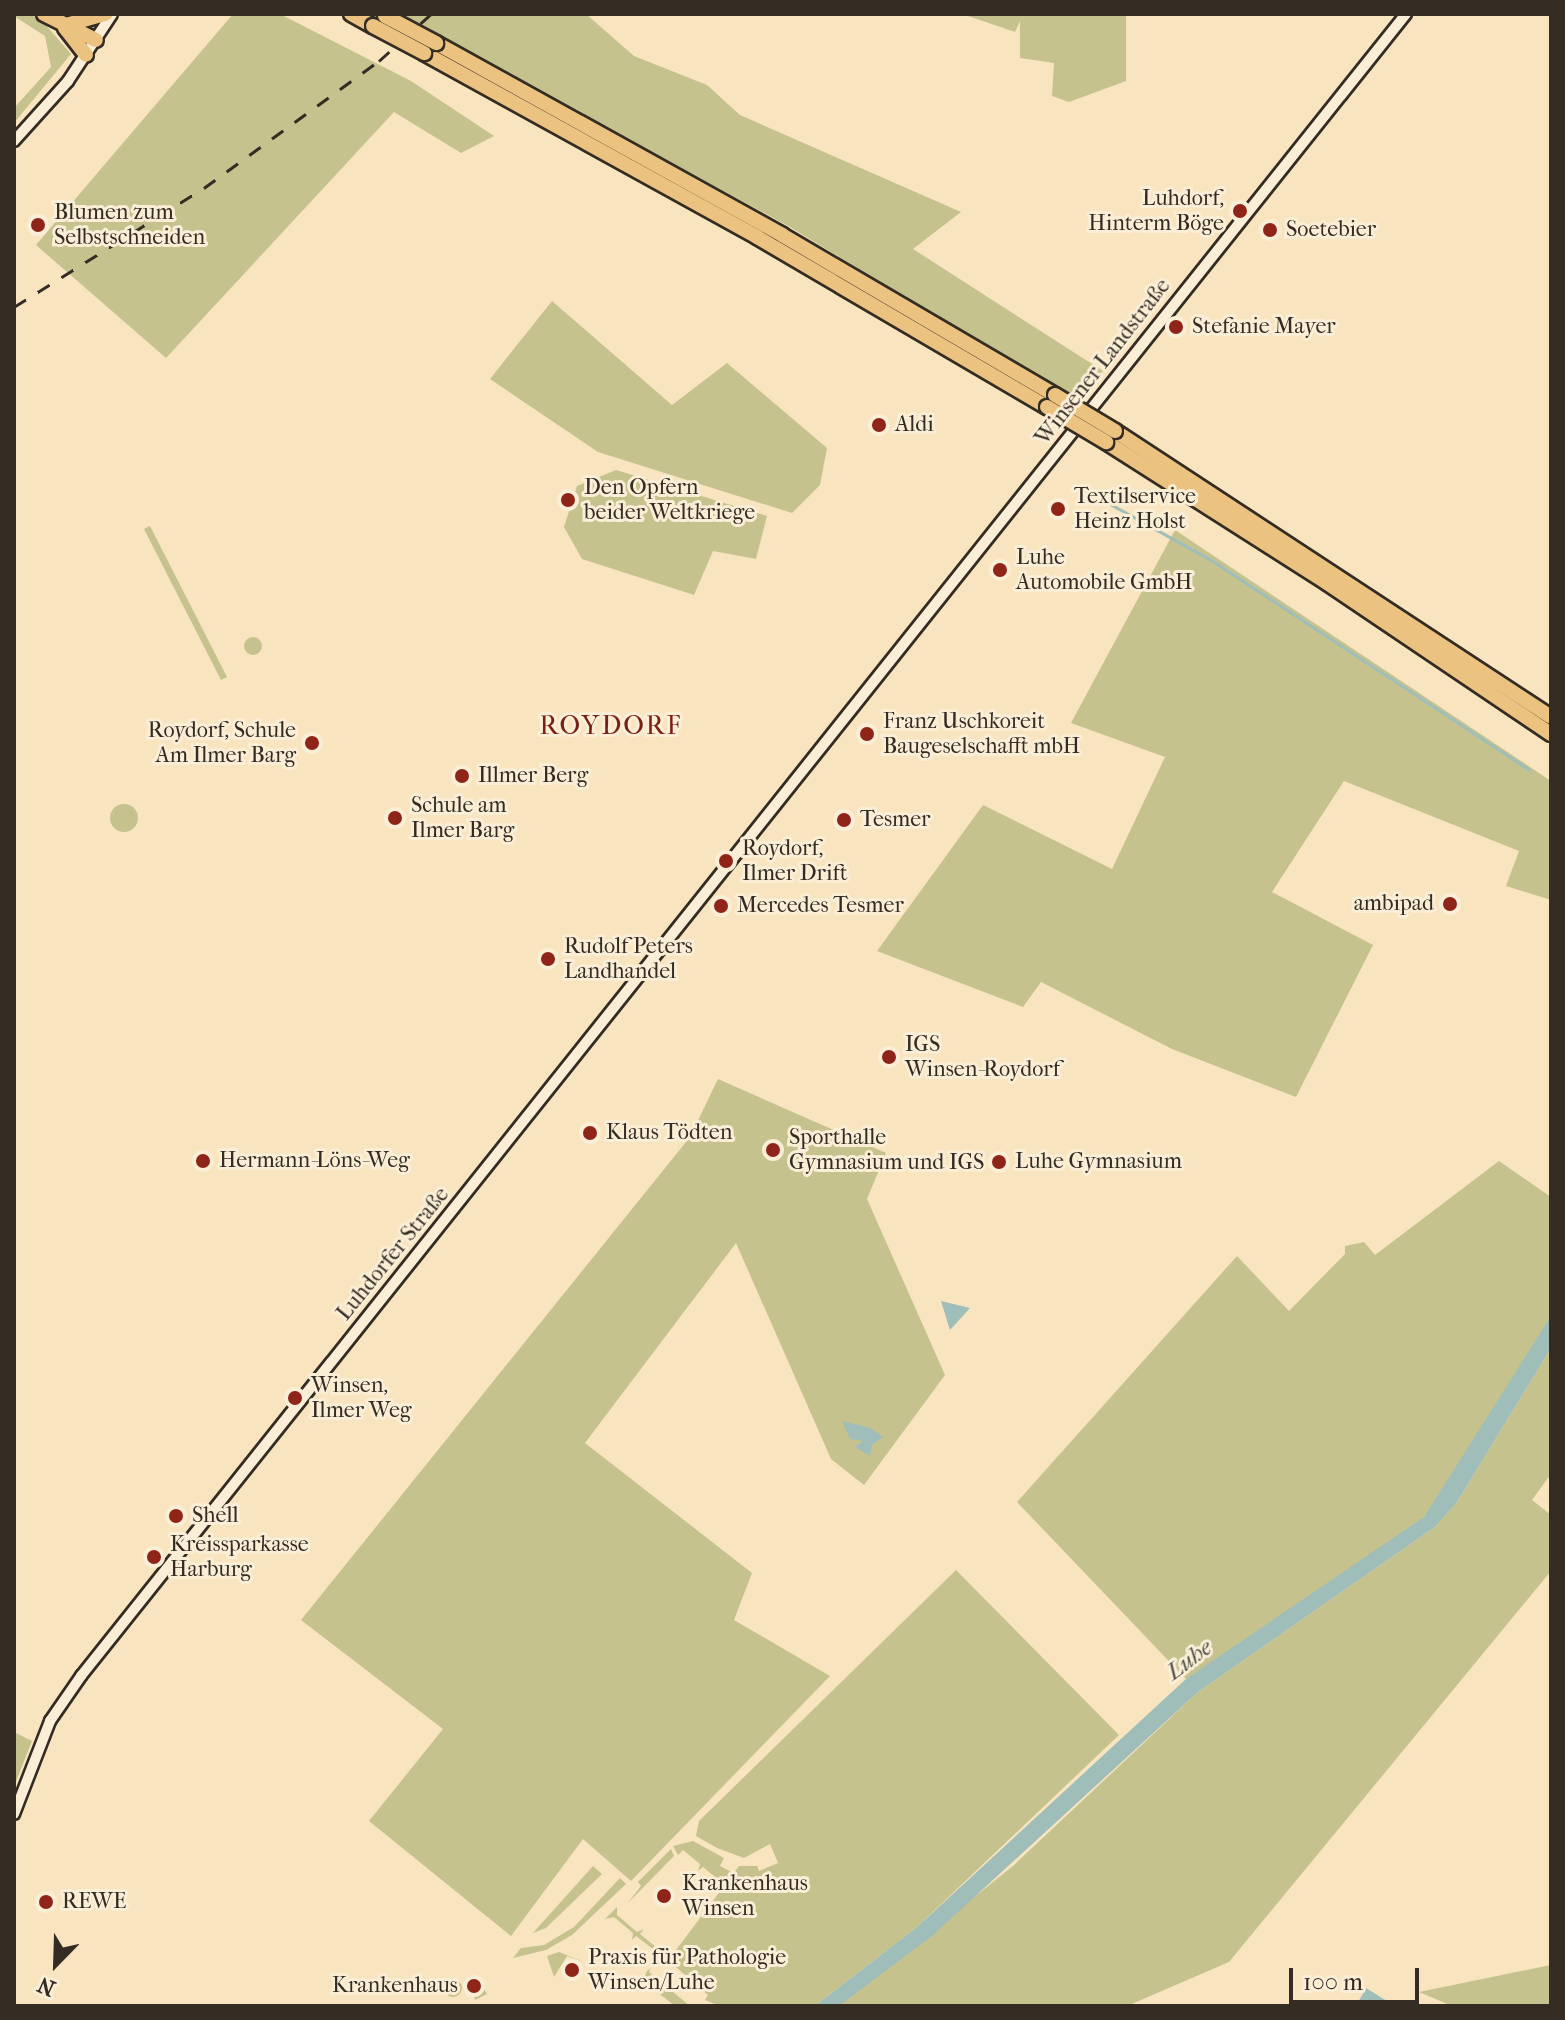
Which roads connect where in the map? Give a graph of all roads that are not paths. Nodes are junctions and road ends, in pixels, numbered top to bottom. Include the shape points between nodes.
1 (44, 14) edge
2 (105, 14) edge
3 (112, 14) edge
4 (351, 14) edge
5 (1406, 14) edge
6 (380, 19) edge
7 (62, 25) junction
8 (96, 40) junction
9 (86, 55) junction
10 (14, 141) edge
11 (1110, 436) junction
12 (1551, 717) edge
13 (1551, 734) edge
14 (832, 736) joint
15 (14, 1814) edge

1 - 7 highway
2 - 7 highway
3 - 8 main road
4 - 6 highway
5 - 14 main road, Winsener Landstraße
6 - 11 highway, bridge via 690,183
7 - 8 highway
7 - 9 highway
8 - 9 main road
9 - 10 main road
11 - 12 highway
11 - 13 highway
14 - 15 main road, Luhdorfer Straße via 81,1676 50,1721

